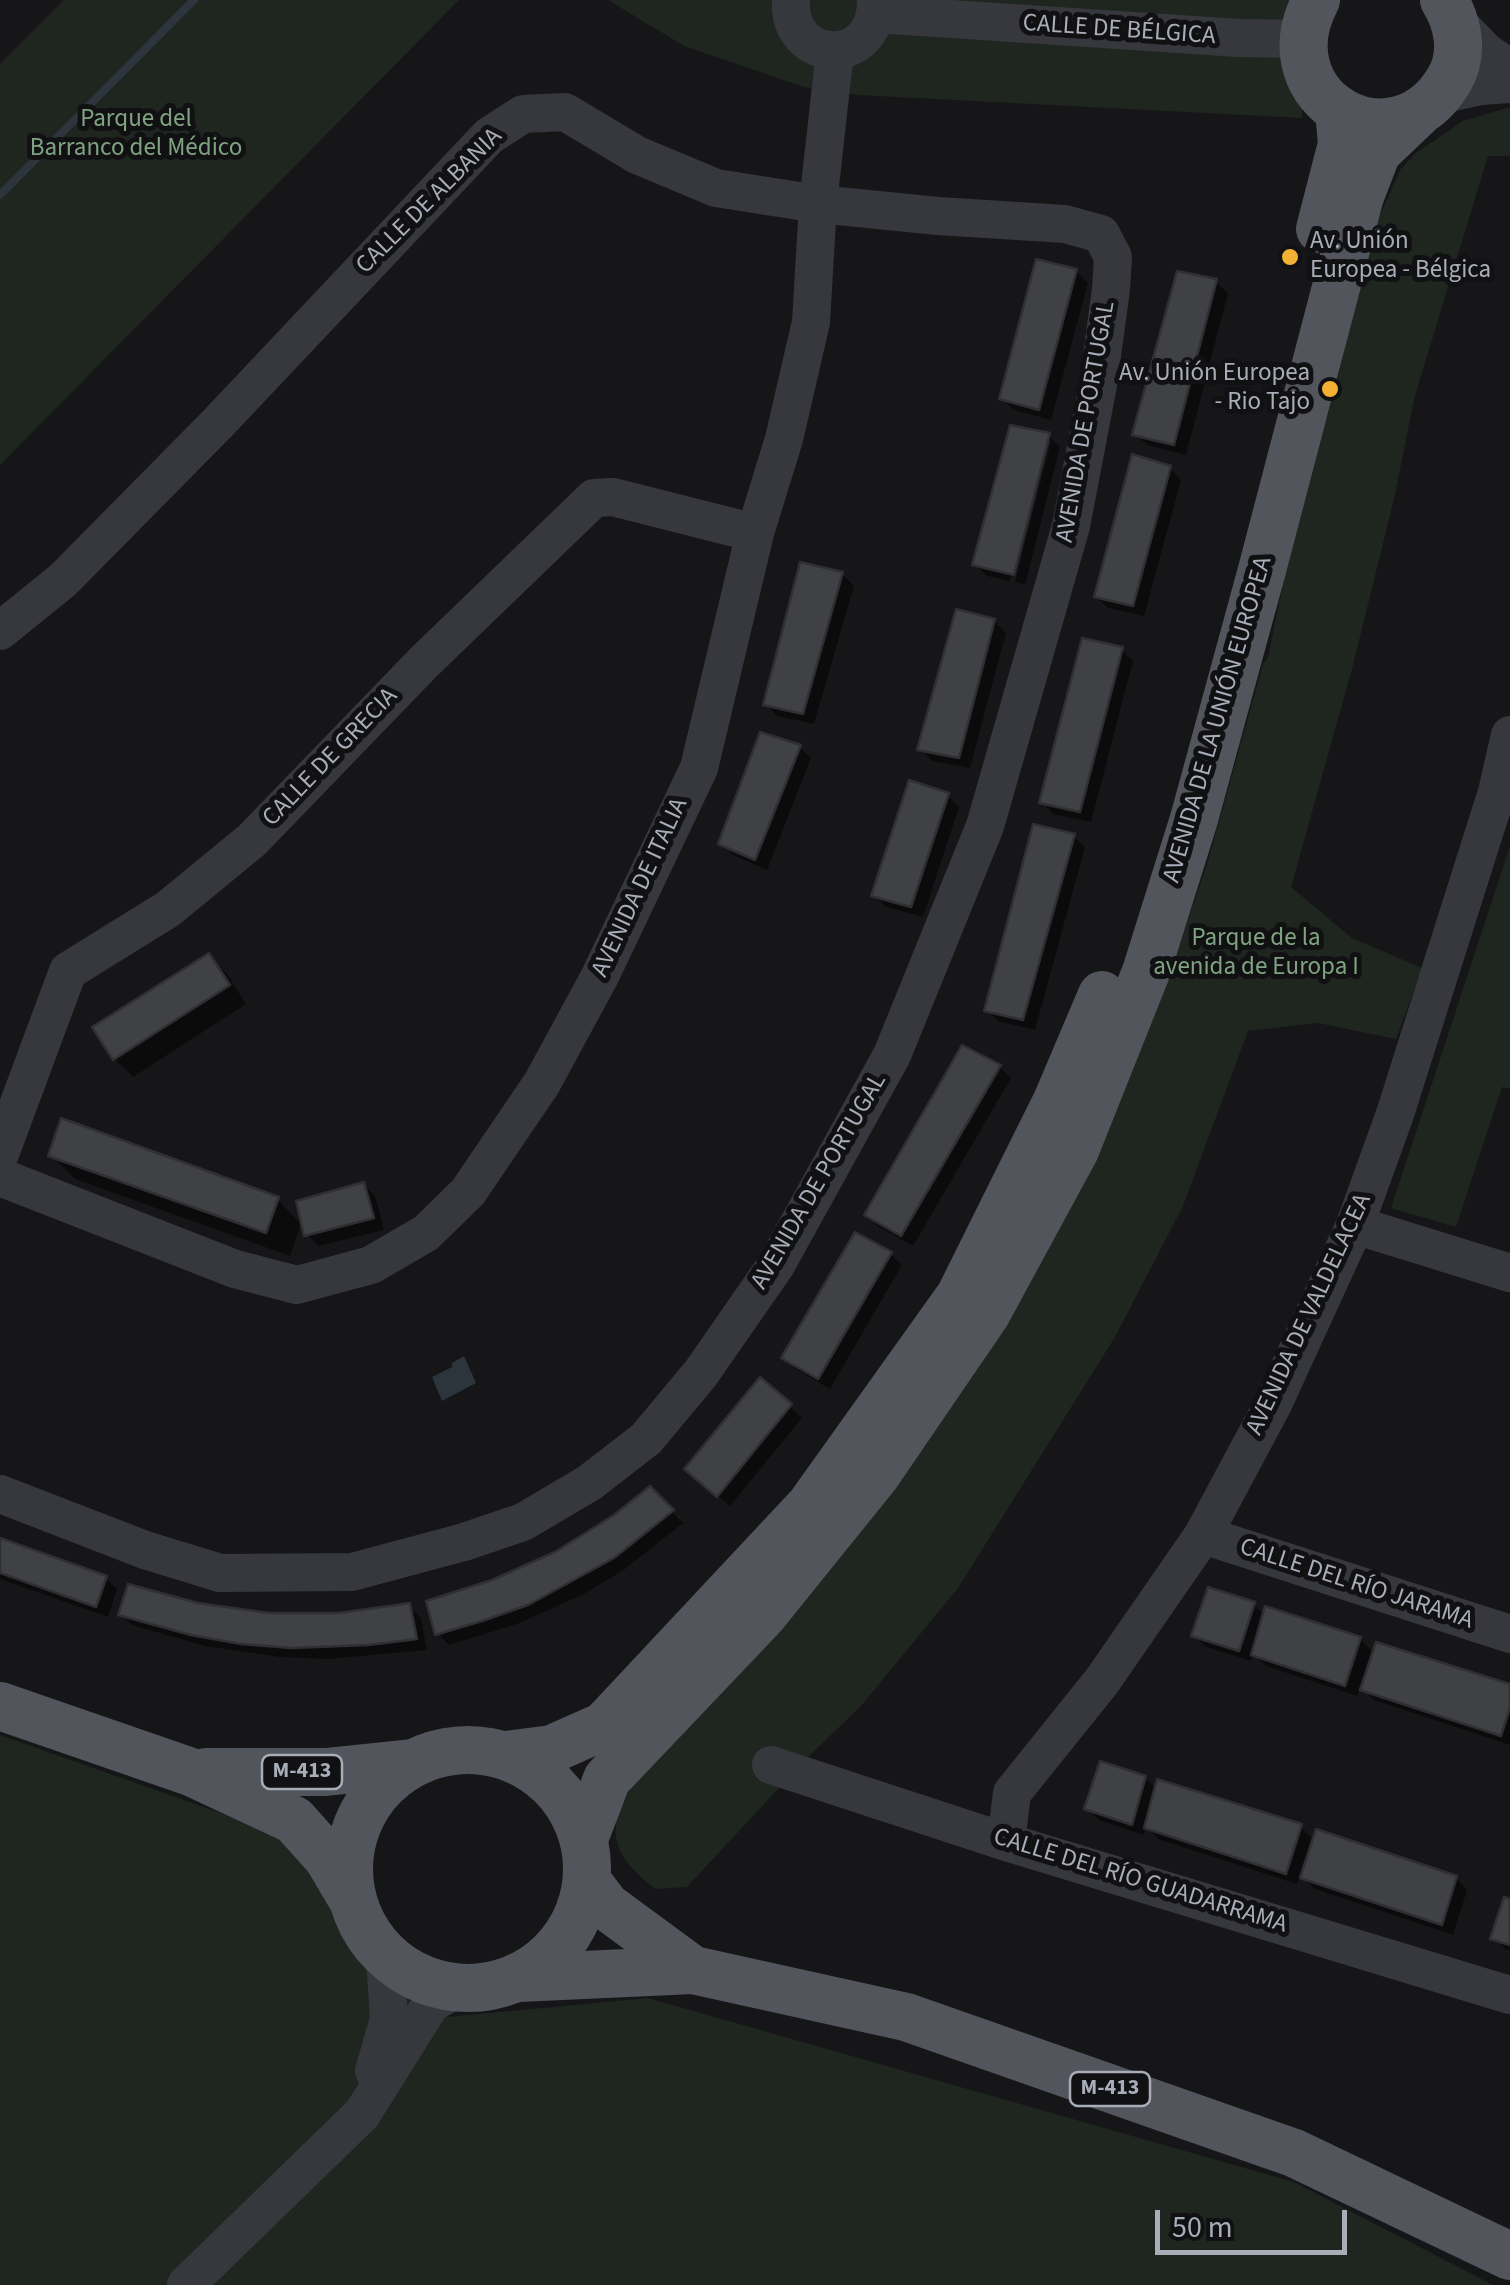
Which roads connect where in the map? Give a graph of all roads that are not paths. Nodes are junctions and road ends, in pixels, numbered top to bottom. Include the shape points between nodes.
1 (791, 0) edge
2 (876, 7) edge
3 (1451, 8) edge
4 (1309, 20) edge
5 (834, 52) junction
6 (1510, 68) edge
7 (1510, 84) edge
8 (1429, 104) junction
9 (1338, 110) junction
10 (818, 204) junction
11 (1101, 234) joint
12 (755, 533) junction
13 (0, 631) edge
14 (1510, 735) edge
15 (1504, 794) edge
16 (0, 1154) edge
17 (0, 1177) edge
18 (1356, 1225) junction
19 (1510, 1273) edge
20 (0, 1494) edge
21 (1203, 1535) junction
22 (1510, 1634) edge
23 (0, 1706) edge
24 (506, 1755) junction
25 (412, 1763) junction
26 (771, 1765) dead end
27 (191, 1772) junction
28 (1006, 1842) junction
29 (586, 1860) junction
30 (351, 1898) junction
31 (385, 1956) junction
32 (693, 1970) junction
33 (518, 1978) junction
34 (458, 1988) junction
35 (1510, 1995) edge
36 (362, 2114) junction
37 (1510, 2256) edge
38 (186, 2285) edge

1 - 5 street via 799,35
2 - 4 street, CALLE DE BÉLGICA via 1220,37
2 - 5 street via 860,42
3 - 6 street via 1486,52
3 - 8 main road via 1459,46 1454,72
4 - 9 main road via 1303,60 1310,80
5 - 10 street, AVENIDA DE ITALIA
7 - 8 street via 1481,86
8 - 9 main road via 1378,122
8 - 29 main road, AVENIDA DE LA UNIÓN EUROPEA via 1377,152 1360,196 1194,819 1146,972 1074,1150 986,1314 876,1476 762,1615 607,1778
9 - 24 main road, AVENIDA DE LA UNIÓN EUROPEA via 1342,144 1125,942 1058,1101 960,1296 810,1506 604,1726 552,1749
10 - 11 street, CALLE DE ALBANIA via 1065,224
10 - 12 street, AVENIDA DE ITALIA via 811,322
10 - 13 street, CALLE DE ALBANIA via 716,188 636,156 566,112 523,114 489,136 206,436 63,580
11 - 20 street, AVENIDA DE PORTUGAL via 1113,257 1111,289 1071,526 985,826 892,1054 848,1136 776,1266 702,1373 646,1439 522,1522 352,1572 220,1573
12 - 16 street, CALLE DE GRECIA via 613,497 594,498 252,840 168,909 68,972
12 - 17 street, AVENIDA DE ITALIA via 698,768 542,1082 468,1192 426,1233 371,1265 297,1285 234,1268
14 - 15 street, AVENIDA DE VALDELACEA
15 - 18 street, AVENIDA DE VALDELACEA
18 - 19 street
18 - 21 street, AVENIDA DE VALDELACEA
21 - 22 street, CALLE DEL RÍO JARAMA
21 - 28 street, AVENIDA DE VALDELACEA via 1102,1681 1012,1793
23 - 27 main road, M-413
24 - 25 main road, M-413 via 474,1749
24 - 29 main road, M-413 via 541,1773 568,1803
25 - 27 main road, M-413 via 326,1772
25 - 30 main road, M-413 via 380,1787 358,1820 348,1858
26 - 28 street, CALLE DEL RÍO GUADARRAMA
27 - 30 main road, M-413 via 294,1820 328,1858
28 - 35 street, CALLE DEL RÍO GUADARRAMA
29 - 32 main road, M-413 via 606,1906
29 - 33 main road, M-413 via 576,1921 552,1954
30 - 31 main road, M-413
31 - 34 main road, M-413 via 418,1978
31 - 36 street via 389,2019
32 - 33 main road, M-413
32 - 37 main road, M-413 via 906,2018 1294,2153
33 - 34 main road, M-413
34 - 36 street via 431,2004
36 - 38 street

